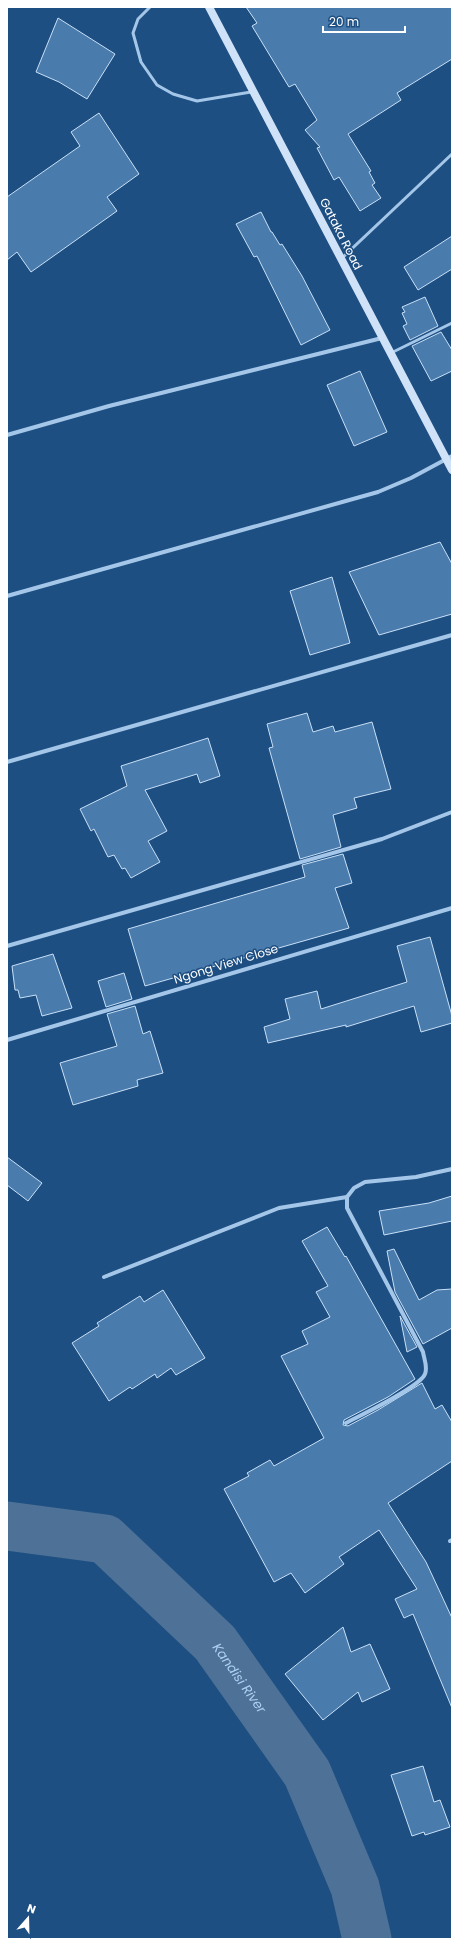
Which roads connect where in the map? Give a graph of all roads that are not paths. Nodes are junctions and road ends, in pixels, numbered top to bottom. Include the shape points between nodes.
1 (150, 7) edge
2 (209, 7) edge
3 (253, 91) junction
4 (452, 154) edge
5 (341, 260) junction
6 (452, 323) edge
7 (382, 338) junction
8 (390, 353) junction
9 (7, 435) edge
10 (449, 458) edge
11 (452, 470) edge
12 (7, 596) edge
13 (452, 635) edge
14 (7, 762) edge
15 (452, 812) edge
16 (452, 908) edge
17 (7, 946) edge
18 (7, 1040) edge
19 (452, 1169) edge
20 (347, 1197) junction
21 (104, 1277) dead end
22 (346, 1423) dead end

1 - 3 lane via 138,19 133,33 141,62 157,85 173,94 197,101
2 - 3 street, Gataka Road
3 - 5 street, Gataka Road
4 - 5 lane
5 - 7 street, Gataka Road
6 - 8 lane
7 - 8 street, Gataka Road
7 - 9 street via 109,406
8 - 10 street, Gataka Road
10 - 11 street, Gataka Road
10 - 12 street via 378,492
13 - 14 street
15 - 17 street via 382,839
16 - 18 street, Ngong View Close
19 - 20 street via 416,1177 365,1182 354,1188
20 - 21 street via 279,1208
20 - 22 street via 346,1208 423,1352 427,1368 425,1376 412,1387

